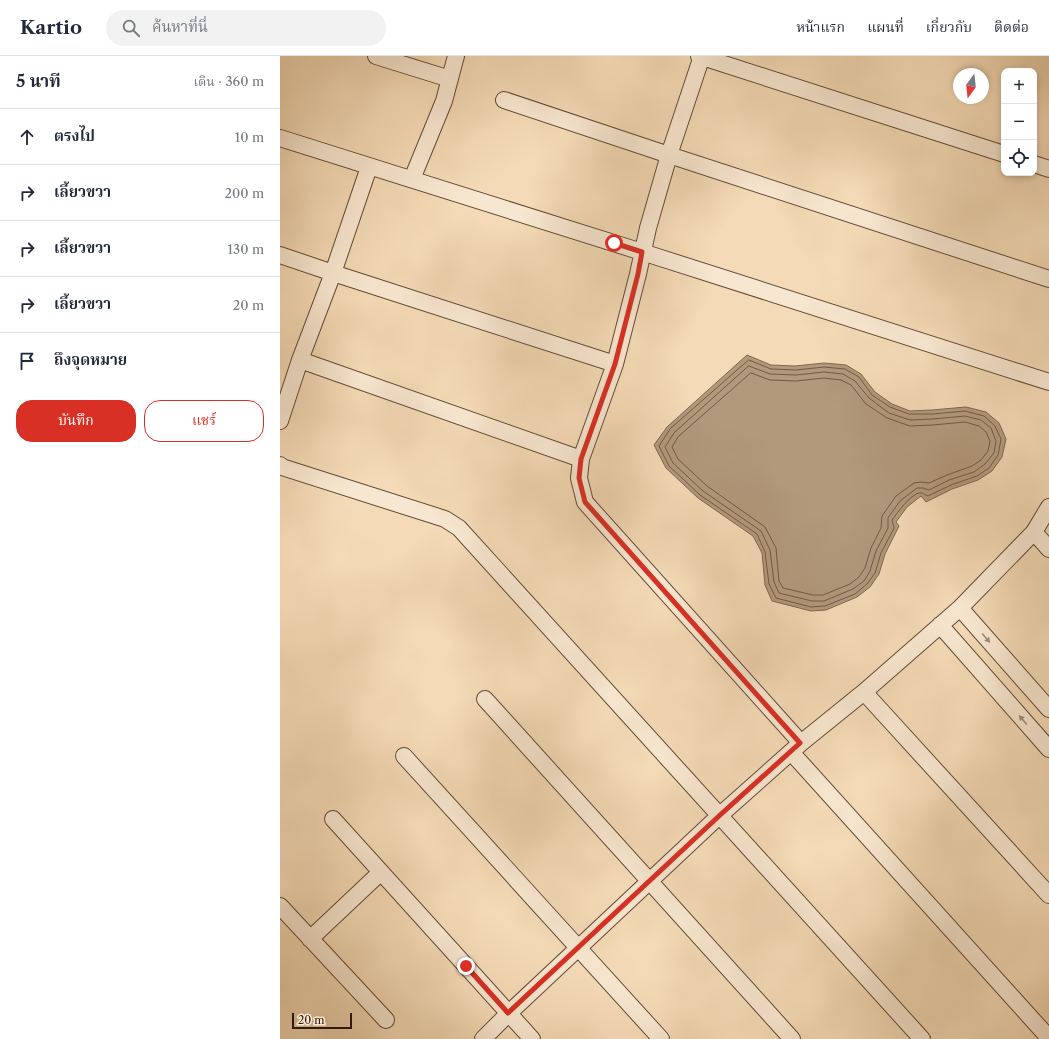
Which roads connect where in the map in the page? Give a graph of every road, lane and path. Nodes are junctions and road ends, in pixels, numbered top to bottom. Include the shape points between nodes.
1 (376, 56) edge
2 (456, 56) edge
3 (701, 56) edge
4 (450, 79) junction
5 (504, 100) dead end
6 (280, 138) edge
7 (1001, 153) edge
8 (669, 155) junction
9 (1037, 165) edge
10 (369, 167) junction
11 (1049, 169) edge
12 (412, 179) junction
13 (642, 252) junction
14 (280, 255) edge
15 (333, 273) junction
16 (1049, 279) edge
17 (300, 360) junction
18 (615, 364) junction
19 (1049, 382) edge
20 (280, 421) edge
21 (581, 459) junction
22 (280, 465) edge
23 (1049, 508) edge
24 (1034, 532) junction
25 (1049, 549) edge
26 (960, 608) junction
27 (940, 625) junction
28 (864, 692) junction
29 (485, 699) dead end
30 (1049, 709) edge
31 (796, 748) junction
32 (1049, 749) edge
33 (404, 756) dead end
34 (719, 816) junction
35 (333, 819) dead end
36 (381, 872) junction
37 (649, 881) junction
38 (1049, 894) edge
39 (280, 906) edge
40 (310, 939) junction
41 (578, 947) junction
42 (508, 1013) junction
43 (386, 1020) dead end
44 (1049, 1038) edge
45 (484, 1039) edge
46 (532, 1039) edge
47 (661, 1039) edge
48 (792, 1039) edge
49 (922, 1039) edge

1 - 4 street
2 - 4 street
3 - 7 street
3 - 8 street
4 - 12 street via 444,101
5 - 8 street
6 - 10 street
8 - 13 street
8 - 16 street
9 - 11 street
10 - 12 street
10 - 15 street
12 - 13 street
13 - 18 street
13 - 19 street
14 - 15 street
15 - 17 street
15 - 18 street
17 - 20 street
17 - 21 street
18 - 21 street
21 - 31 street via 579,478 585,502
22 - 34 street via 445,519 459,528
23 - 24 street
24 - 25 street
24 - 26 street
26 - 27 street
26 -> 30 street
27 - 28 street
32 -> 27 street
28 - 31 street
28 - 38 street
29 - 37 street
31 - 34 street
31 - 44 street
33 - 41 street
34 - 37 street
34 - 49 street
35 - 36 street
36 - 40 street
36 - 42 street
37 - 41 street
37 - 48 street
39 - 40 street
40 - 43 street
41 - 42 street
41 - 47 street
42 - 45 street
42 - 46 street

